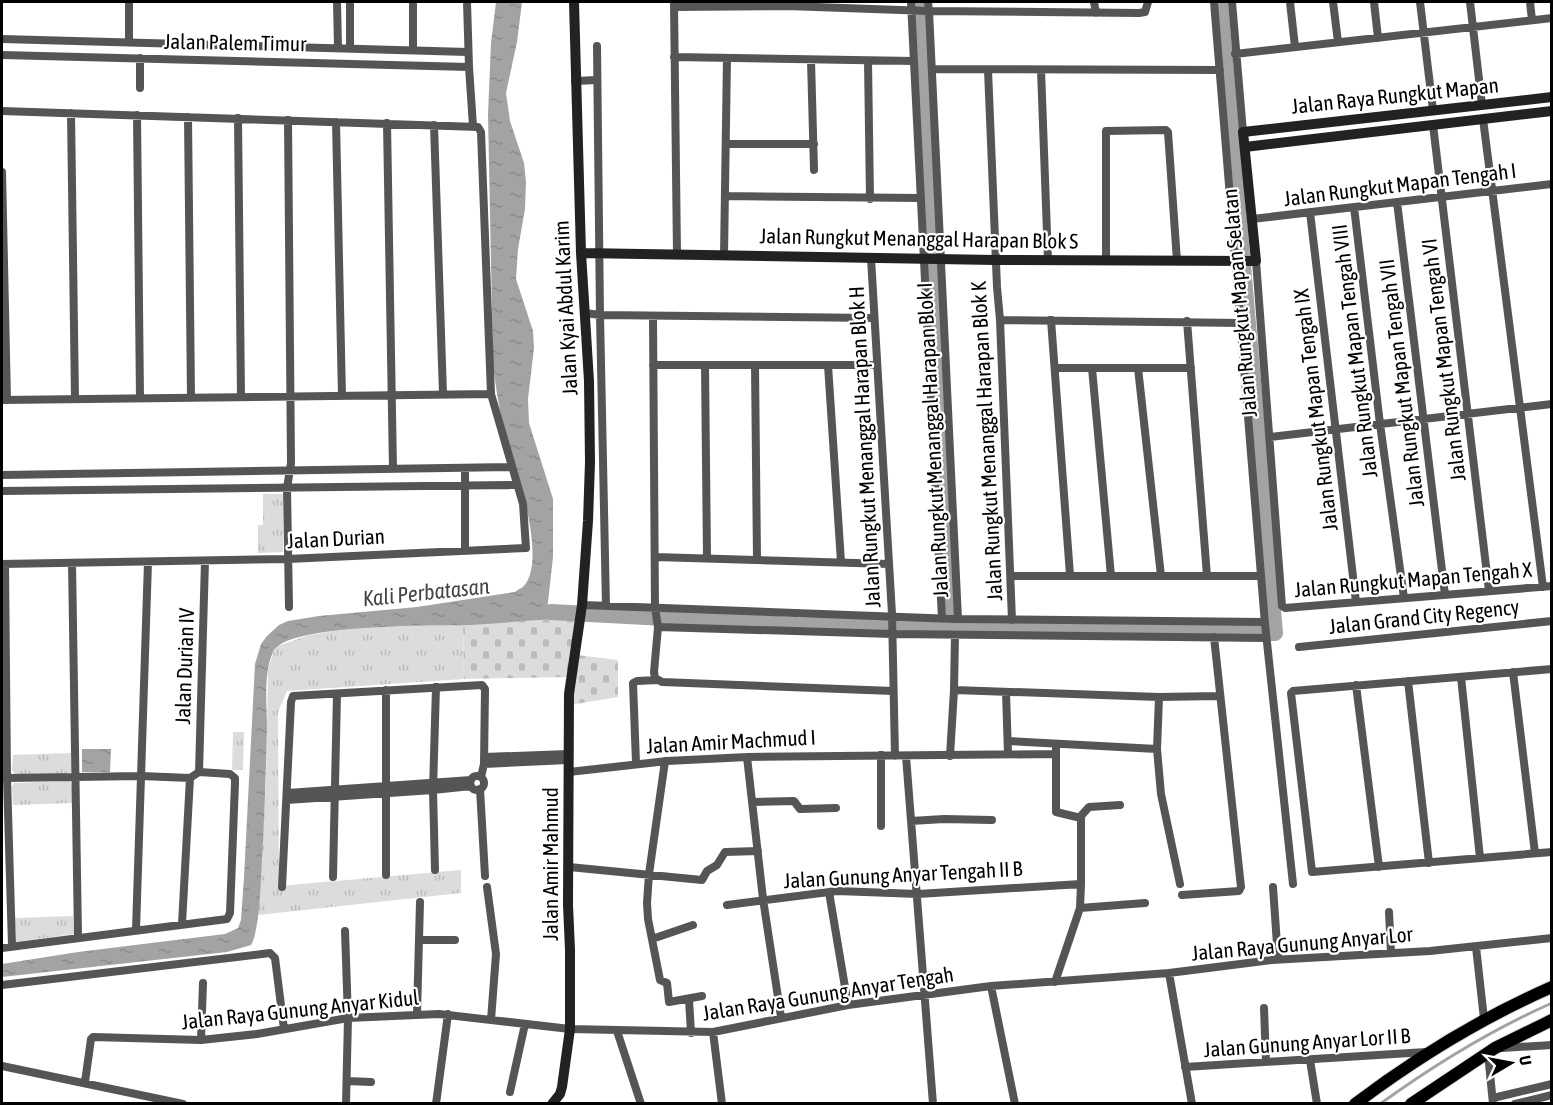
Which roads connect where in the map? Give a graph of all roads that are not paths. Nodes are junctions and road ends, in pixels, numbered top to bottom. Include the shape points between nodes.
1 (129, 2) edge
2 (337, 2) edge
3 (350, 2) edge
4 (413, 2) edge
5 (467, 2) edge
6 (573, 2) edge
7 (911, 2) edge
8 (928, 2) edge
9 (1094, 2) edge
10 (1148, 2) edge
11 (1214, 2) edge
12 (1232, 2) edge
13 (1290, 2) edge
14 (1333, 2) edge
15 (1374, 2) edge
16 (1420, 2) edge
17 (1470, 2) edge
18 (1530, 2) edge
19 (674, 4) edge
20 (728, 4) edge
21 (800, 4) edge
22 (858, 5) edge
23 (921, 11) junction
24 (1096, 13) junction
25 (1551, 18) edge
26 (1532, 20) junction
27 (1473, 27) junction
28 (1424, 32) junction
29 (1378, 38) junction
30 (2, 39) edge
31 (129, 42) junction
32 (1338, 42) junction
33 (232, 44) junction
34 (597, 46) dead end
35 (1295, 47) junction
36 (338, 48) junction
37 (350, 48) junction
38 (413, 50) junction
39 (468, 52) junction
40 (1235, 54) junction
41 (2, 55) edge
42 (674, 57) junction
43 (140, 58) junction
44 (727, 58) junction
45 (230, 60) junction
46 (811, 60) junction
47 (868, 61) junction
48 (914, 61) junction
49 (469, 67) junction
50 (932, 69) junction
51 (988, 70) junction
52 (1041, 70) junction
53 (1220, 70) junction
54 (597, 80) junction
55 (575, 81) junction
56 (140, 88) dead end
57 (1551, 97) edge
58 (1482, 105) junction
59 (1433, 110) junction
60 (2, 111) edge
61 (1551, 111) edge
62 (71, 113) junction
63 (137, 115) junction
64 (188, 117) junction
65 (238, 118) junction
66 (288, 120) junction
67 (1483, 120) junction
68 (336, 122) junction
69 (387, 123) junction
70 (434, 124) junction
71 (1433, 125) junction
72 (473, 126) junction
73 (1243, 132) junction
74 (726, 144) junction
75 (814, 144) junction
76 (1245, 147) junction
77 (814, 170) dead end
78 (2, 172) edge
79 (1551, 184) edge
80 (1491, 191) junction
81 (1551, 195) edge
82 (725, 196) junction
83 (1441, 197) junction
84 (921, 198) junction
85 (870, 199) junction
86 (1397, 202) junction
87 (1354, 207) junction
88 (1310, 212) junction
89 (1252, 219) junction
90 (581, 253) junction
91 (600, 254) junction
92 (677, 255) junction
93 (724, 255) junction
94 (870, 258) junction
95 (932, 258) junction
96 (995, 260) junction
97 (1048, 260) junction
98 (1106, 260) junction
99 (1177, 261) junction
100 (1237, 261) junction
101 (1253, 261) junction
102 (585, 313) junction
103 (600, 315) junction
104 (653, 316) junction
105 (874, 318) junction
106 (1000, 320) junction
107 (1051, 320) junction
108 (1187, 321) junction
109 (1242, 323) junction
110 (653, 365) junction
111 (705, 365) junction
112 (755, 365) junction
113 (828, 365) junction
114 (877, 365) junction
115 (1055, 368) junction
116 (1092, 368) junction
117 (1138, 368) junction
118 (1191, 368) junction
119 (443, 394) junction
120 (491, 394) junction
121 (391, 395) junction
122 (290, 396) junction
123 (342, 396) junction
124 (191, 397) junction
125 (242, 397) junction
126 (140, 398) junction
127 (75, 399) junction
128 (4, 400) edge
129 (1551, 404) edge
130 (1519, 408) junction
131 (1468, 414) junction
132 (1423, 419) junction
133 (1380, 424) junction
134 (1336, 429) junction
135 (1270, 437) junction
136 (512, 467) junction
137 (465, 468) junction
138 (393, 469) junction
139 (289, 470) junction
140 (2, 475) edge
141 (464, 485) junction
142 (517, 485) junction
143 (287, 488) junction
144 (2, 491) edge
145 (465, 550) junction
146 (655, 557) junction
147 (707, 558) junction
148 (288, 559) junction
149 (757, 560) junction
150 (205, 561) junction
151 (148, 562) junction
152 (841, 562) junction
153 (72, 563) junction
154 (3, 564) edge
155 (889, 564) junction
156 (1070, 575) junction
157 (1012, 576) junction
158 (1111, 576) junction
159 (1161, 576) junction
160 (1207, 576) junction
161 (1261, 576) junction
162 (1547, 586) edge
163 (1489, 591) junction
164 (1445, 595) junction
165 (1404, 598) junction
166 (1280, 602) joint
167 (1356, 602) junction
168 (606, 606) junction
169 (289, 607) dead end
170 (656, 611) junction
171 (581, 612) junction
172 (892, 619) junction
173 (944, 619) junction
174 (957, 619) junction
175 (1012, 620) junction
176 (1551, 621) edge
177 (1265, 624) junction
178 (658, 625) junction
179 (892, 632) junction
180 (955, 635) junction
181 (1266, 636) junction
182 (1214, 637) junction
183 (1299, 647) dead end
184 (1551, 669) edge
185 (1514, 672) junction
186 (1461, 677) junction
187 (660, 681) junction
188 (1408, 681) junction
189 (1356, 685) junction
190 (436, 687) junction
191 (386, 690) junction
192 (954, 690) junction
193 (893, 691) junction
194 (1006, 692) junction
195 (337, 694) junction
196 (1219, 696) junction
197 (1159, 697) junction
198 (1008, 741) junction
199 (1056, 749) junction
200 (1157, 749) junction
201 (1008, 754) junction
202 (882, 755) junction
203 (895, 756) junction
204 (906, 756) junction
205 (950, 756) junction
206 (568, 757) junction
207 (747, 757) junction
208 (484, 760) junction
209 (665, 761) junction
210 (636, 763) junction
211 (199, 772) junction
212 (569, 772) junction
213 (141, 776) junction
214 (76, 777) junction
215 (481, 777) junction
216 (4, 778) edge
217 (190, 778) junction
218 (471, 783) junction
219 (433, 787) junction
220 (480, 789) junction
221 (386, 790) junction
222 (336, 794) junction
223 (287, 796) junction
224 (753, 802) junction
225 (1120, 806) dead end
226 (836, 807) dead end
227 (1080, 817) junction
228 (992, 820) dead end
229 (911, 821) junction
230 (881, 826) dead end
231 (758, 851) junction
232 (1551, 852) edge
233 (1535, 854) junction
234 (1480, 858) junction
235 (1429, 863) junction
236 (569, 867) junction
237 (1379, 867) junction
238 (435, 870) dead end
239 (649, 874) junction
240 (386, 875) dead end
241 (485, 876) dead end
242 (333, 877) dead end
243 (1082, 884) junction
244 (1180, 884) dead end
245 (1293, 884) dead end
246 (282, 887) dead end
247 (487, 887) dead end
248 (1273, 887) dead end
249 (829, 892) junction
250 (918, 894) junction
251 (1182, 895) dead end
252 (763, 899) junction
253 (420, 902) dead end
254 (1145, 903) dead end
255 (727, 905) dead end
256 (1080, 908) junction
257 (1389, 912) dead end
258 (182, 924) junction
259 (693, 925) dead end
260 (136, 930) junction
261 (345, 932) dead end
262 (78, 936) junction
263 (1551, 938) edge
264 (652, 939) junction
265 (420, 940) junction
266 (455, 940) dead end
267 (12, 946) junction
268 (1476, 947) junction
269 (2, 948) edge
270 (1391, 953) junction
271 (1278, 959) junction
272 (1169, 973) junction
273 (1055, 982) junction
274 (203, 983) dead end
275 (2, 985) edge
276 (991, 987) junction
277 (1551, 987) edge
278 (926, 995) junction
279 (702, 996) dead end
280 (689, 999) junction
281 (848, 1005) junction
282 (1264, 1008) dead end
283 (417, 1014) junction
284 (448, 1014) junction
285 (781, 1017) junction
286 (348, 1018) junction
287 (1484, 1019) junction
288 (491, 1020) junction
289 (1551, 1020) edge
290 (525, 1024) junction
291 (284, 1029) junction
292 (570, 1029) junction
293 (620, 1031) junction
294 (713, 1032) junction
295 (691, 1033) junction
296 (201, 1040) junction
297 (1551, 1044) edge
298 (1492, 1050) junction
299 (1431, 1052) junction
300 (1310, 1060) junction
301 (1266, 1062) junction
302 (2, 1066) edge
303 (1185, 1067) junction
304 (347, 1081) junction
305 (85, 1082) junction
306 (372, 1082) dead end
307 (1551, 1084) edge
308 (510, 1092) dead end
309 (1551, 1095) edge
310 (1493, 1101) edge
311 (183, 1104) edge
312 (346, 1104) edge
313 (436, 1104) edge
314 (552, 1104) edge
315 (640, 1104) edge
316 (722, 1104) edge
317 (933, 1104) edge
318 (1015, 1104) edge
319 (1192, 1104) edge
320 (1317, 1104) edge
321 (1355, 1104) edge
322 (1411, 1104) edge
323 (1515, 1104) edge

1 - 31 street
2 - 36 street
3 - 37 street
4 - 38 street
5 - 39 street
6 - 55 street, Jalan Kyai Abdul Karim
7 - 23 street
8 - 23 street
9 - 24 street
10 - 24 street via 1145,12
11 - 53 street
12 - 40 street, Jalan Rungkut Mapan Selatan
13 - 35 street
14 - 32 street
15 - 29 street
16 - 28 street
17 - 27 street
18 - 26 street
19 - 20 street
19 - 42 street
20 - 21 street
21 - 22 street
22 - 23 street
23 - 24 street
23 - 48 street
23 - 50 street
25 - 26 street
26 - 27 street
27 - 28 street
27 - 58 street
28 - 29 street
28 - 59 street
29 - 32 street
30 - 31 street, Jalan Palem Timur
31 - 33 street, Jalan Palem Timur
32 - 35 street
33 - 36 street, Jalan Palem Timur
33 - 45 street
34 - 54 street
35 - 40 street
36 - 37 street, Jalan Palem Timur
37 - 38 street, Jalan Palem Timur
38 - 39 street, Jalan Palem Timur
39 - 49 street
40 - 73 street, Jalan Rungkut Mapan Selatan
41 - 43 street, Jalan Palem Timur
42 - 44 street
42 - 92 street
43 - 45 street, Jalan Palem Timur
43 - 56 street
44 - 46 street
44 - 74 street
45 - 49 street, Jalan Palem Timur
46 - 47 street
46 - 75 street
47 - 48 street
47 - 85 street
48 - 84 street
49 - 72 street
50 - 51 street
50 - 95 street
51 - 52 street
51 - 96 street, Jalan Rungkut Menanggal Harapan Blok K
52 - 53 street
52 - 97 street
53 - 100 street
54 - 55 street
54 - 91 street
55 - 90 street, Jalan Kyai Abdul Karim
57 - 58 street, Jalan Raya Rungkut Mapan
58 - 59 street, Jalan Raya Rungkut Mapan
59 - 73 street, Jalan Raya Rungkut Mapan
60 - 62 street
61 - 67 street, Jalan Raya Rungkut Mapan
62 - 63 street
62 - 127 street
63 - 64 street
63 - 126 street
64 - 65 street
64 - 124 street
65 - 66 street
65 - 125 street
66 - 68 street
66 - 122 street
67 - 71 street, Jalan Raya Rungkut Mapan
67 - 80 street
68 - 69 street
68 - 123 street
69 - 70 street
69 - 121 street
70 - 72 street
70 - 119 street
71 - 76 street, Jalan Raya Rungkut Mapan
71 - 83 street, Jalan Rungkut Mapan Tengah VI
72 - 120 street via 480,129
73 - 76 street, Jalan Rungkut Mapan Selatan
74 - 75 street
74 - 82 street
75 - 77 street
76 - 89 street, Jalan Rungkut Mapan Selatan
78 - 128 street
79 - 80 street, Jalan Rungkut Mapan Tengah I
79 - 81 street
80 - 83 street, Jalan Rungkut Mapan Tengah I
80 - 130 street
82 - 85 street
82 - 93 street
83 - 86 street, Jalan Rungkut Mapan Tengah I
83 - 131 street, Jalan Rungkut Mapan Tengah VI
84 - 85 street
84 - 95 street
86 - 87 street, Jalan Rungkut Mapan Tengah I
86 - 132 street, Jalan Rungkut Mapan Tengah VII
87 - 88 street, Jalan Rungkut Mapan Tengah I
87 - 133 street, Jalan Rungkut Mapan Tengah VIII
88 - 89 street, Jalan Rungkut Mapan Tengah I
88 - 134 street, Jalan Rungkut Mapan Tengah IX
89 - 101 street, Jalan Rungkut Mapan Selatan
90 - 91 street, Jalan Rungkut Menanggal Harapan Blok S
90 - 102 street, Jalan Kyai Abdul Karim
91 - 92 street, Jalan Rungkut Menanggal Harapan Blok S
91 - 103 street
92 - 93 street, Jalan Rungkut Menanggal Harapan Blok S
93 - 94 street, Jalan Rungkut Menanggal Harapan Blok S
94 - 95 street, Jalan Rungkut Menanggal Harapan Blok S
94 - 105 street, Jalan Rungkut Menanggal Harapan Blok H
95 - 96 street, Jalan Rungkut Menanggal Harapan Blok S
95 - 173 street
95 - 174 street, Jalan Rungkut Menanggal Harapan Blok I
96 - 97 street, Jalan Rungkut Menanggal Harapan Blok S
96 - 106 street, Jalan Rungkut Menanggal Harapan Blok K
97 - 98 street, Jalan Rungkut Menanggal Harapan Blok S
98 - 99 street, Jalan Rungkut Menanggal Harapan Blok S
98 - 99 street via 1106,131 1166,130
99 - 100 street, Jalan Rungkut Menanggal Harapan Blok S
100 - 101 street, Jalan Rungkut Menanggal Harapan Blok S
100 - 109 street
101 - 135 street, Jalan Rungkut Mapan Selatan
102 - 103 street
102 - 171 street, Jalan Kyai Abdul Karim via 590,462
103 - 104 street
103 - 168 street
104 - 105 street
104 - 110 street
105 - 114 street, Jalan Rungkut Menanggal Harapan Blok H
106 - 107 street
106 - 157 street, Jalan Rungkut Menanggal Harapan Blok K
107 - 108 street
107 - 115 street
108 - 109 street
108 - 118 street
109 - 161 street
110 - 111 street
110 - 146 street
111 - 112 street
111 - 147 street
112 - 113 street
112 - 149 street
113 - 114 street
113 - 152 street
114 - 155 street, Jalan Rungkut Menanggal Harapan Blok H
115 - 116 street
115 - 156 street
116 - 117 street
116 - 158 street
117 - 118 street
117 - 159 street
118 - 160 street
119 - 120 street
119 - 121 street
120 - 136 street
121 - 123 street
121 - 138 street
122 - 123 street
122 - 125 street
122 - 139 street
124 - 125 street
124 - 126 street
126 - 127 street
127 - 128 street
129 - 130 street
130 - 131 street
130 - 162 street
131 - 132 street
131 - 163 street, Jalan Rungkut Mapan Tengah VI
132 - 133 street
132 - 164 street, Jalan Rungkut Mapan Tengah VII
133 - 134 street
133 - 165 street, Jalan Rungkut Mapan Tengah VIII
134 - 135 street
134 - 167 street, Jalan Rungkut Mapan Tengah IX
135 - 166 street, Jalan Rungkut Mapan Selatan
136 - 137 street
136 - 142 street
137 - 138 street
137 - 141 street
138 - 139 street
139 - 140 street
139 - 143 street
141 - 142 street
141 - 143 street
141 - 145 street
142 - 145 street, Jalan Durian via 523,504 526,548
143 - 144 street
143 - 148 street
145 - 148 street, Jalan Durian
146 - 147 street
146 - 170 street
147 - 149 street
148 - 150 street, Jalan Durian
148 - 169 street
149 - 152 street
150 - 151 street, Jalan Durian
150 - 211 street, Jalan Durian IV
151 - 153 street, Jalan Durian
151 - 213 street
152 - 155 street
153 - 154 street, Jalan Durian
153 - 214 street
154 - 216 street, Jalan Durian
155 - 172 street, Jalan Rungkut Menanggal Harapan Blok H
156 - 157 street
156 - 158 street
157 - 175 street, Jalan Rungkut Menanggal Harapan Blok K
158 - 159 street
159 - 160 street
160 - 161 street
161 - 177 street
162 - 163 street, Jalan Rungkut Mapan Tengah X
163 - 164 street, Jalan Rungkut Mapan Tengah X
164 - 165 street, Jalan Rungkut Mapan Tengah X
165 - 167 street, Jalan Rungkut Mapan Tengah X
166 - 167 street, Jalan Rungkut Mapan Tengah X via 1286,608
168 - 170 street
168 - 171 street
170 - 172 street
170 - 178 street
171 - 206 street, Jalan Amir Mahmud via 570,694
172 - 173 street
172 - 179 street, Jalan Rungkut Menanggal Harapan Blok H
173 - 174 street
174 - 175 street
175 - 177 street
176 - 183 street, Jalan Grand City Regency
177 - 181 street
178 - 179 street
178 - 187 street via 654,672
179 - 180 street
179 - 193 street, Jalan Rungkut Menanggal Harapan Blok H
180 - 182 street
180 - 192 street
181 - 182 street
181 - 245 street
182 - 196 street
184 - 185 street
185 - 186 street
185 - 233 street
186 - 188 street
186 - 234 street
187 - 193 street
187 - 210 street via 633,684
188 - 189 street
188 - 235 street
189 - 237 street
189 - 237 street via 1291,693 1310,868 1315,873
190 - 191 street
190 - 208 street via 482,685 485,689
190 - 219 street
191 - 195 street
191 - 221 street
192 - 194 street
192 - 205 street
193 - 203 street, Jalan Rungkut Menanggal Harapan Blok H
194 - 197 street
194 - 198 street
195 - 222 street
195 - 223 street via 292,697
196 - 197 street
196 - 251 street via 1242,887 1239,891
197 - 200 street
198 - 199 street
198 - 201 street
199 - 200 street
199 - 201 street, Jalan Amir Machmud I
199 - 227 street via 1056,812
200 - 244 street via 1163,809
201 - 205 street, Jalan Amir Machmud I
202 - 203 street, Jalan Amir Machmud I
202 - 207 street, Jalan Amir Machmud I
202 - 230 street
203 - 204 street, Jalan Amir Machmud I
204 - 205 street, Jalan Amir Machmud I
204 - 229 street
206 - 208 street
206 - 212 street, Jalan Amir Mahmud
207 - 209 street, Jalan Amir Machmud I
207 - 224 street
208 - 215 street
209 - 210 street, Jalan Amir Machmud I
209 - 239 street
210 - 212 street, Jalan Amir Machmud I
211 - 217 street
211 - 258 street via 230,774 235,778 230,913 224,920
212 - 236 street, Jalan Amir Mahmud
213 - 214 street
213 - 217 street
213 - 260 street
214 - 216 street
214 - 262 street
215 - 218 street via 474,777
215 - 220 street via 484,783
216 - 267 street, Jalan Durian
217 - 258 street
218 - 219 street
218 - 220 street
219 - 221 street
219 - 238 street
220 - 241 street
221 - 222 street
221 - 240 street
222 - 223 street
222 - 242 street
223 - 246 street
224 - 226 street via 794,801 800,809
224 - 231 street
225 - 227 street via 1089,807
227 - 243 street
228 - 229 street
229 - 250 street
231 - 239 street via 725,852 702,880
231 - 252 street
232 - 233 street
233 - 234 street
234 - 235 street
235 - 237 street
236 - 239 street
236 - 292 street, Jalan Amir Mahmud
239 - 264 street via 647,903
243 - 250 street, Jalan Gunung Anyar Tengah II B
243 - 256 street
247 - 288 street via 496,954
248 - 271 street
249 - 250 street, Jalan Gunung Anyar Tengah II B
249 - 252 street, Jalan Gunung Anyar Tengah II B
249 - 281 street
250 - 278 street
252 - 255 street, Jalan Gunung Anyar Tengah II B
252 - 285 street
253 - 265 street
254 - 256 street
256 - 273 street
257 - 270 street
258 - 260 street
259 - 264 street
260 - 262 street
261 - 286 street
262 - 267 street
263 - 268 street, Jalan Raya Gunung Anyar Lor
264 - 280 street via 660,980 667,983 669,1002
265 - 266 street
265 - 283 street
267 - 269 street
268 - 270 street, Jalan Raya Gunung Anyar Lor
268 - 287 street
270 - 271 street, Jalan Raya Gunung Anyar Lor
271 - 272 street, Jalan Raya Gunung Anyar Lor
272 - 273 street, Jalan Raya Gunung Anyar Lor
272 - 303 street
273 - 276 street, Jalan Raya Gunung Anyar Tengah
274 - 296 street
275 - 291 street via 269,952 275,958
276 - 278 street, Jalan Raya Gunung Anyar Tengah
276 - 318 street
277 - 287 main road
278 - 281 street, Jalan Raya Gunung Anyar Tengah
278 - 317 street
279 - 280 street
280 - 295 street
281 - 285 street, Jalan Raya Gunung Anyar Tengah
282 - 301 street
283 - 284 street, Jalan Raya Gunung Anyar Kidul
283 - 286 street, Jalan Raya Gunung Anyar Kidul
284 - 288 street, Jalan Raya Gunung Anyar Kidul
284 - 313 street
285 - 294 street, Jalan Raya Gunung Anyar Tengah
286 - 291 street, Jalan Raya Gunung Anyar Kidul
286 - 304 street
287 - 299 main road
288 - 290 street, Jalan Raya Gunung Anyar Kidul
289 - 298 main road
290 - 292 street, Jalan Raya Gunung Anyar Kidul
290 - 308 street
291 - 296 street, Jalan Raya Gunung Anyar Kidul
292 - 293 street, Jalan Raya Gunung Anyar Tengah
292 - 314 street, Jalan Amir Mahmud via 562,1087
293 - 295 street, Jalan Raya Gunung Anyar Tengah
293 - 315 street
294 - 295 street, Jalan Raya Gunung Anyar Tengah
294 - 316 street
296 - 305 street, Jalan Raya Gunung Anyar Kidul via 92,1037
297 - 298 street
298 - 310 street
298 - 322 main road
299 - 300 street, Jalan Gunung Anyar Lor II B
299 - 321 main road
300 - 301 street, Jalan Gunung Anyar Lor II B
300 - 320 street
301 - 303 street, Jalan Gunung Anyar Lor II B
302 - 305 street
303 - 319 street
304 - 306 street
304 - 312 street
305 - 311 street
307 - 310 street
309 - 323 street

